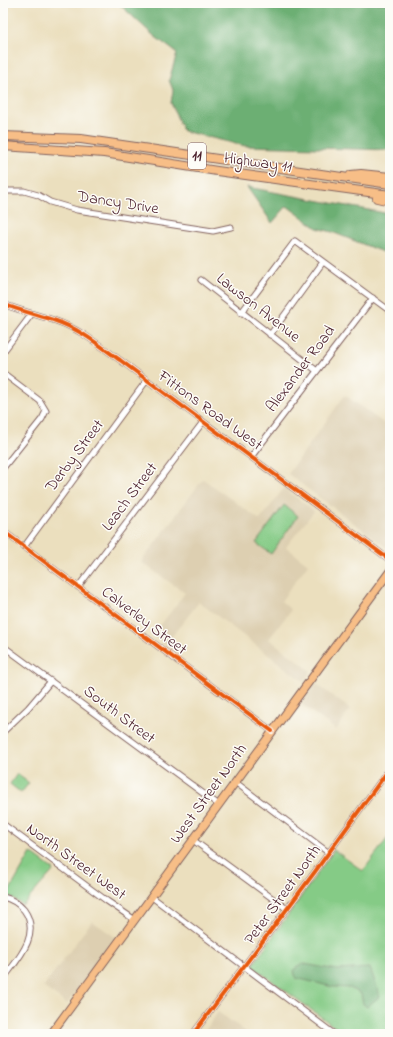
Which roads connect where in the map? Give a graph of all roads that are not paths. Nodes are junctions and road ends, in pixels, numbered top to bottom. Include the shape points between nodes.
1 (3, 136) edge
2 (3, 146) edge
3 (337, 176) junction
4 (390, 177) edge
5 (390, 184) edge
6 (3, 191) edge
7 (362, 191) junction
8 (390, 195) edge
9 (390, 201) edge
10 (231, 227) dead end
11 (322, 262) junction
12 (201, 280) dead end
13 (373, 298) junction
14 (3, 304) edge
15 (390, 311) edge
16 (241, 313) junction
17 (30, 314) junction
18 (270, 335) junction
19 (3, 352) edge
20 (316, 371) junction
21 (3, 374) edge
22 (147, 380) junction
23 (203, 422) junction
24 (251, 457) junction
25 (3, 468) edge
26 (3, 531) edge
27 (24, 547) junction
28 (390, 560) edge
29 (390, 571) edge
30 (78, 587) junction
31 (3, 646) edge
32 (51, 681) junction
33 (272, 731) junction
34 (3, 732) edge
35 (390, 768) edge
36 (235, 782) junction
37 (219, 805) junction
38 (3, 824) edge
39 (193, 840) junction
40 (329, 853) junction
41 (152, 896) junction
42 (3, 897) edge
43 (287, 909) junction
44 (135, 920) junction
45 (244, 967) junction
46 (3, 979) edge
47 (51, 1034) edge
48 (193, 1034) edge
49 (334, 1034) edge

1 - 3 highway, Highway 11 / 11 via 82,140
2 - 7 highway, Highway 11 / 11 via 104,153
3 - 4 highway via 361,174
3 - 5 highway, Highway 11 / 11
6 - 10 street, Dancy Drive via 24,191 77,210 213,231
7 - 8 highway, Highway 11 / 11
7 - 9 highway via 372,197
11 - 13 street
11 - 16 street via 295,241
11 - 18 street
12 - 16 street, Lawson Avenue
13 - 15 street
13 - 20 street, Alexander Road
14 - 17 street, Fittons Road West
16 - 18 street, Lawson Avenue
17 - 19 street
17 - 22 street, Fittons Road West via 57,321 78,331
18 - 20 street, Lawson Avenue
20 - 24 street, Alexander Road
21 - 25 street via 40,401 46,411
22 - 23 street, Fittons Road West
22 - 27 street, Derby Street
23 - 24 street, Fittons Road West
23 - 30 street, Leach Street
24 - 28 street, Fittons Road West
26 - 27 street, Calverley Street
27 - 30 street, Calverley Street
29 - 33 main road, West Street North
30 - 33 street, Calverley Street
31 - 32 street, South Street
32 - 34 street
32 - 37 street, South Street
33 - 36 main road, West Street North
35 - 40 street, Peter Street North
36 - 37 main road, West Street North
36 - 40 street
37 - 39 main road, West Street North
38 - 44 street, North Street West
39 - 41 main road, West Street North
39 - 43 street
40 - 43 street, Peter Street North
41 - 44 main road, West Street North
41 - 45 street
42 - 46 street via 21,907 28,918 30,930 25,949
43 - 45 street, Peter Street North
44 - 47 main road, West Street North
45 - 48 street, Peter Street North
45 - 49 street

